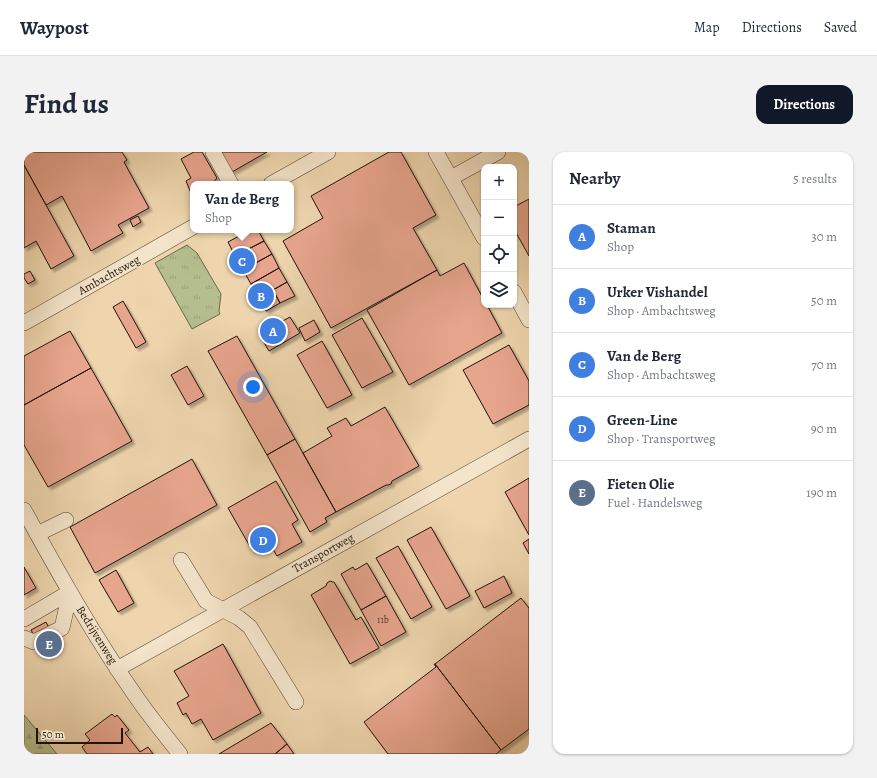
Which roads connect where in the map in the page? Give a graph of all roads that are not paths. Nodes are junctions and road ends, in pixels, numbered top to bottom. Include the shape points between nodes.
1 (213, 152) edge
2 (328, 152) edge
3 (436, 152) edge
4 (498, 152) edge
5 (451, 178) junction
6 (229, 181) edge
7 (276, 181) edge
8 (190, 230) edge
9 (483, 236) edge
10 (517, 298) edge
11 (529, 320) edge
12 (24, 323) edge
13 (529, 439) edge
14 (24, 510) edge
15 (66, 520) dead end
16 (37, 534) junction
17 (181, 560) dead end
18 (70, 592) junction
19 (223, 609) junction
20 (24, 619) edge
21 (24, 638) edge
22 (117, 669) junction
23 (296, 702) dead end
24 (180, 754) edge

1 - 6 street
2 - 7 street
3 - 5 street
4 - 5 street
5 - 9 street
8 - 12 street, Ambachtsweg
10 - 11 street
13 - 19 street, Transportweg
14 - 16 street, Bedrijvenweg
15 - 16 street
16 - 18 street, Bedrijvenweg
17 - 19 street via 206,601
18 - 20 street
18 - 21 street via 62,628 34,642
18 - 22 street, Bedrijvenweg
19 - 22 street, Transportweg
19 - 23 street via 250,627
22 - 24 street, Bedrijvenweg

